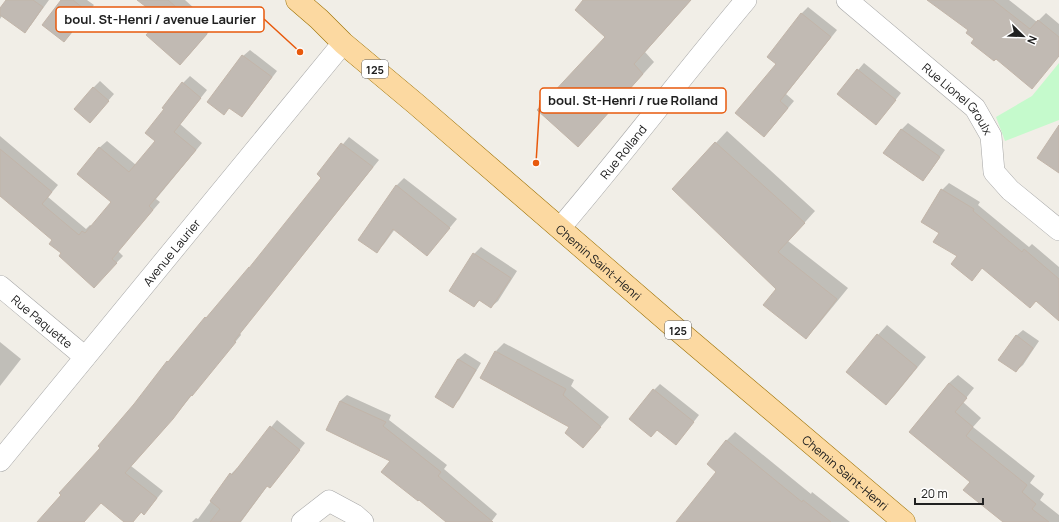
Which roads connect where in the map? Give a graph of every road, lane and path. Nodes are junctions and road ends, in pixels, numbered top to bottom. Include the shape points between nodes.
1 (297, 0) edge
2 (746, 0) edge
3 (847, 0) edge
4 (343, 43) junction
5 (560, 228) junction
6 (1059, 230) edge
7 (0, 286) edge
8 (85, 357) junction
9 (0, 461) edge
10 (302, 522) edge
11 (363, 522) edge
12 (904, 522) edge

1 - 4 main road, Chemin Saint-Henri / 125
2 - 5 street, Rue Rolland
3 - 6 street, Rue Lionel Groulx via 974,108 991,136 994,172 1010,190
4 - 5 main road, Chemin Saint-Henri / 125
4 - 8 street, Avenue Laurier
5 - 12 main road, Chemin Saint-Henri / 125
7 - 8 street, Rue Paquette
8 - 9 street, Avenue Laurier
10 - 11 street via 329,501

